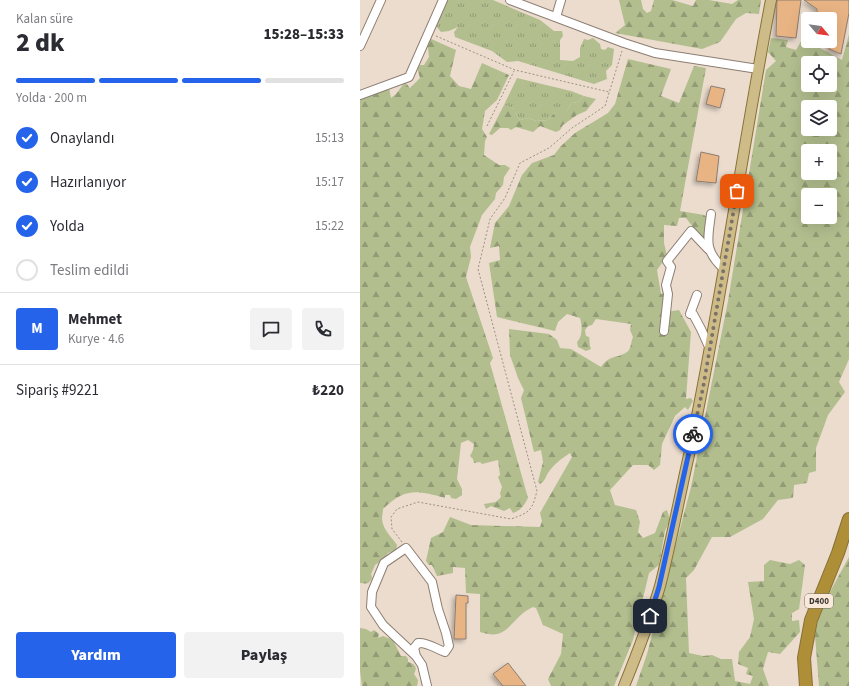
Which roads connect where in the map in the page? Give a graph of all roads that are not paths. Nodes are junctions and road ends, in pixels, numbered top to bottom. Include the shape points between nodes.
1 (381, 0) edge
2 (443, 0) edge
3 (510, 0) edge
4 (561, 0) edge
5 (771, 0) edge
6 (528, 3) edge
7 (556, 17) junction
8 (360, 46) edge
9 (758, 69) junction
10 (360, 95) edge
11 (710, 214) dead end
12 (708, 249) junction
13 (724, 269) junction
14 (697, 294) dead end
15 (664, 331) dead end
16 (710, 350) junction
17 (849, 519) edge
18 (416, 656) junction
19 (427, 686) edge
20 (624, 686) edge
21 (806, 686) edge

1 - 8 street
2 - 10 street via 409,77
3 - 6 street
4 - 7 street
5 - 9 main road
6 - 7 street
7 - 9 street via 655,53
9 - 13 main road
11 - 12 street
12 - 13 street
12 - 15 street via 691,230 667,261 671,267 666,285 668,294
13 - 16 main road
14 - 16 street via 690,314 696,319
16 - 20 main road via 659,587
17 - 21 highway, D400 via 838,554 811,620 804,658
18 - 18 street via 383,625 371,606 372,592 384,562 406,548 432,582 449,646 445,652 424,642 418,643 414,648
18 - 19 street via 422,665

